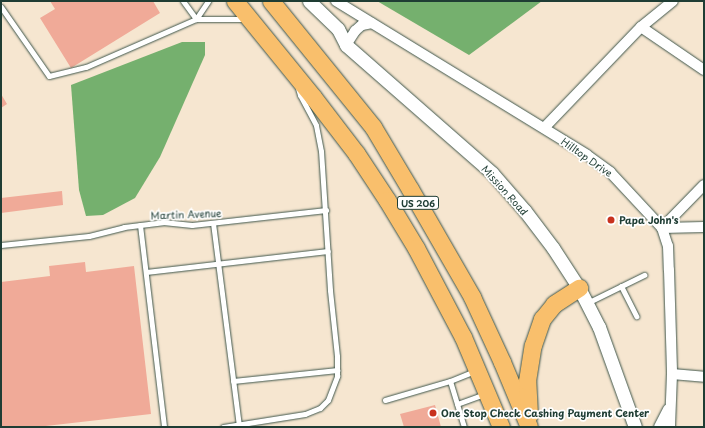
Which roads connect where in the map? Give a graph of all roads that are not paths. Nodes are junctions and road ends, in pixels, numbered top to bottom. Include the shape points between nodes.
1 (183, 1) edge
2 (208, 1) edge
3 (235, 1) edge
4 (271, 1) edge
5 (309, 1) edge
6 (336, 1) edge
7 (673, 1) edge
8 (1, 7) edge
9 (196, 19) junction
10 (249, 19) junction
11 (372, 23) junction
12 (641, 27) junction
13 (346, 45) junction
14 (704, 70) edge
15 (296, 76) junction
16 (544, 128) junction
17 (704, 185) edge
18 (326, 210) junction
19 (213, 223) junction
20 (140, 225) junction
21 (704, 227) edge
22 (662, 228) junction
23 (1, 245) edge
24 (328, 251) junction
25 (219, 263) junction
26 (146, 272) junction
27 (644, 275) dead end
28 (621, 286) junction
29 (579, 288) junction
30 (587, 303) junction
31 (636, 316) dead end
32 (337, 370) junction
33 (478, 370) junction
34 (672, 374) junction
35 (704, 377) edge
36 (233, 381) junction
37 (450, 381) junction
38 (488, 393) junction
39 (385, 400) dead end
40 (670, 402) junction
41 (457, 404) junction
42 (239, 426) edge
43 (164, 427) edge
44 (223, 427) edge
45 (464, 427) edge
46 (501, 427) edge
47 (529, 427) edge
48 (635, 427) edge
49 (659, 427) edge
50 (670, 427) edge

1 - 9 lane
2 - 9 lane
3 - 10 highway, US 206
4 - 47 highway, US 206 via 382,141 472,297
5 - 13 street, Mission Road via 338,29
6 - 11 street, Hilltop Drive
7 - 12 street
8 - 9 lane via 49,76 86,67
9 - 10 lane
10 - 15 highway, US 206
11 - 13 street via 362,25
11 - 16 street, Hilltop Drive
12 - 14 street
12 - 16 street
13 - 29 street, Mission Road via 492,173 534,223
15 - 18 lane via 300,95 316,125
15 - 33 highway, US 206 via 356,153 387,200 446,302
16 - 22 street, Hilltop Drive via 610,172
17 - 22 street
18 - 19 lane, Martin Avenue
18 - 24 lane
19 - 20 lane, Martin Avenue via 192,225 163,222
19 - 25 lane
20 - 23 lane, Martin Avenue via 89,236
20 - 26 lane
21 - 22 street
22 - 34 street, Hilltop Drive via 668,246
24 - 25 lane
24 - 32 lane
25 - 26 lane
25 - 36 lane
26 - 43 lane
27 - 28 lane
28 - 30 lane
28 - 31 lane
29 - 30 street, Mission Road
29 - 47 highway via 554,304 542,320 533,345 527,381
30 - 48 street, Mission Road via 599,327
32 - 36 lane
32 - 42 lane via 334,388 320,408 305,414
33 - 37 lane
33 - 38 highway, US 206
34 - 35 street
34 - 40 street, Hilltop Drive
36 - 42 lane
37 - 39 lane
37 - 41 lane
38 - 41 lane
38 - 46 highway, US 206
40 - 49 street, Hilltop Drive
40 - 50 street, Hilltop Drive
41 - 45 lane
42 - 44 lane

